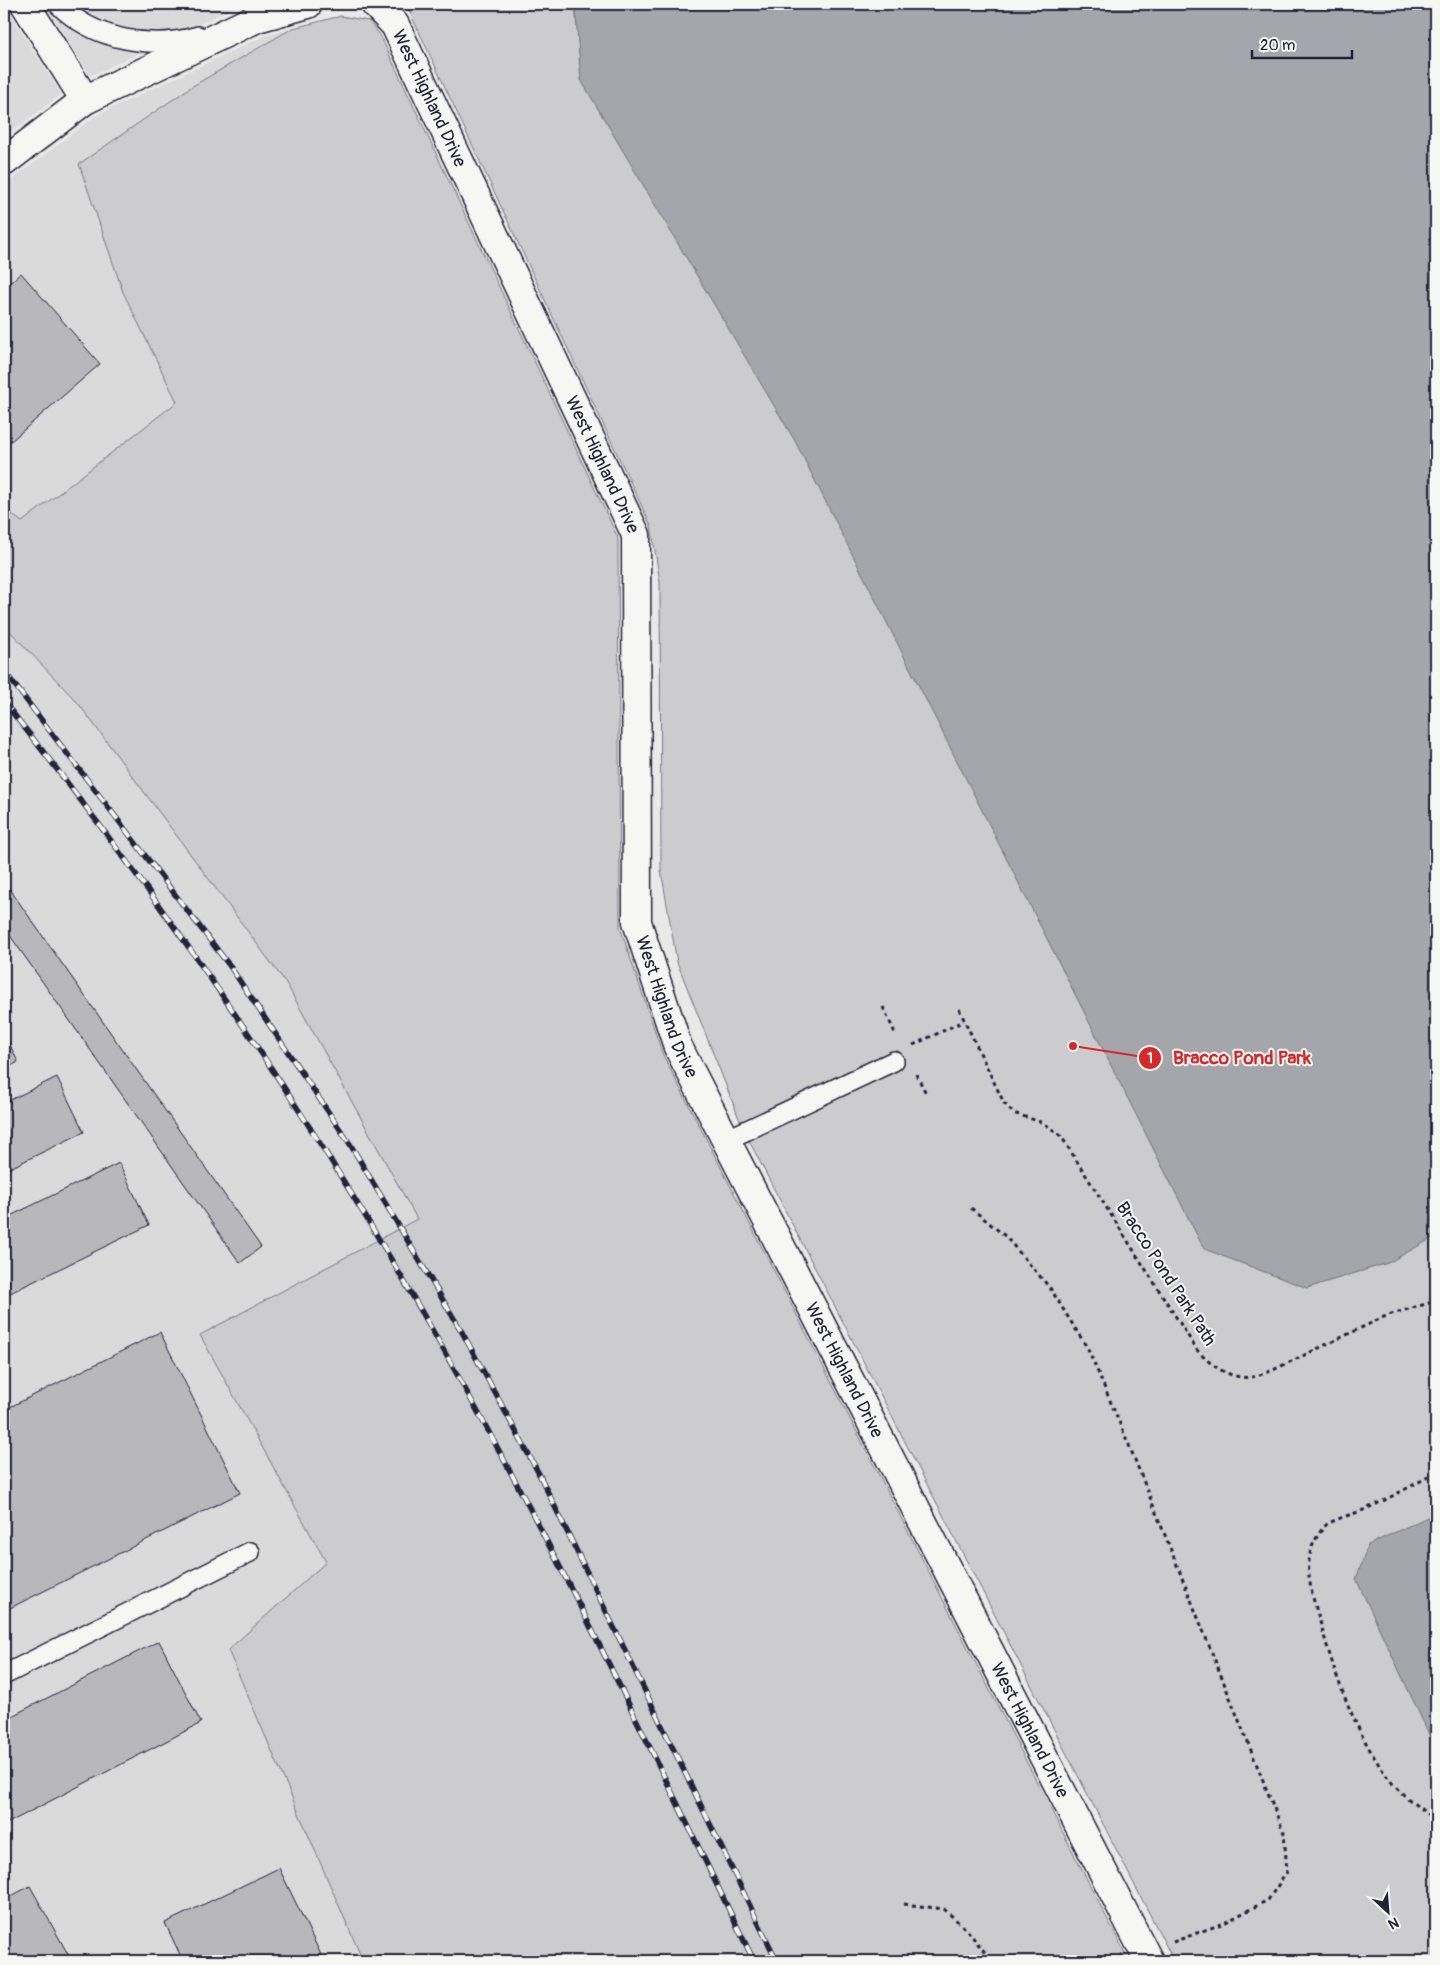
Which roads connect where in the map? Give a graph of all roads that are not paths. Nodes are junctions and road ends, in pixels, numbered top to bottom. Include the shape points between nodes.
1 (25, 4) edge
2 (58, 4) edge
3 (308, 4) edge
4 (375, 4) edge
5 (257, 18) junction
6 (85, 100) junction
7 (4, 162) edge
8 (894, 1061) dead end
9 (726, 1140) junction
10 (250, 1552) dead end
11 (4, 1675) edge
12 (1146, 1957) edge

1 - 6 street
2 - 5 lane via 95,31 134,41 179,42
3 - 5 street
4 - 9 street, West Highland Drive via 395,25 636,535 637,922 678,1048
5 - 6 street
6 - 7 street
8 - 9 lane
9 - 12 street, West Highland Drive
10 - 11 lane

